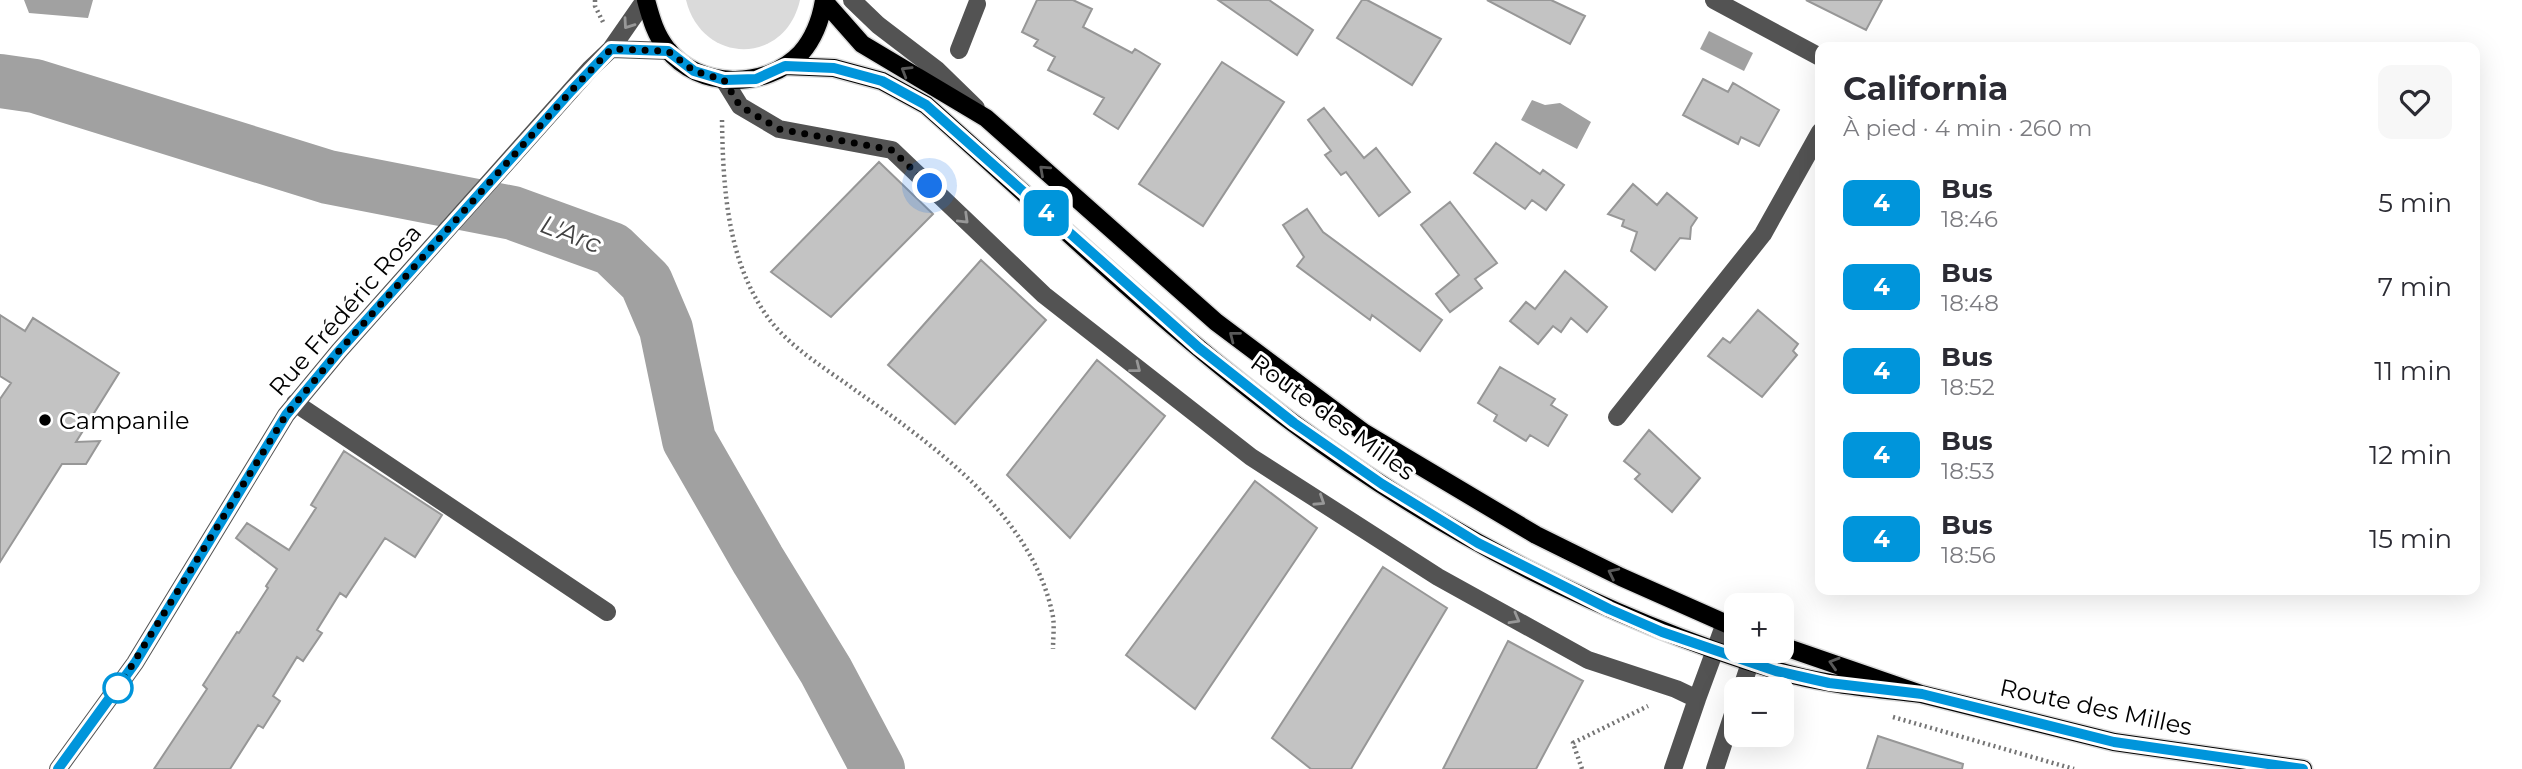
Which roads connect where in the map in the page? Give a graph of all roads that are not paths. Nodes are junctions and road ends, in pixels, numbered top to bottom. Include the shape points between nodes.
1 (646, 0) edge
2 (824, 0) edge
3 (852, 0) edge
4 (1714, 0) edge
5 (976, 1) edge
6 (611, 49) junction
7 (959, 50) dead end
8 (668, 51) junction
9 (1815, 54) edge
10 (785, 66) junction
11 (724, 80) junction
12 (986, 118) junction
13 (1815, 141) edge
14 (295, 403) junction
15 (1617, 417) dead end
16 (607, 612) dead end
17 (1724, 623) edge
18 (1724, 635) edge
19 (1715, 649) junction
20 (1794, 650) edge
21 (1724, 651) edge
22 (1763, 663) edge
23 (1922, 694) junction
24 (1697, 699) junction
25 (1724, 742) edge
26 (58, 769) edge
27 (1674, 769) edge
28 (1715, 769) edge
29 (2303, 769) edge

1 -> 6 street, Rue Frédéric Rosa
1 - 8 main road via 653,27
2 - 10 main road via 812,38
12 -> 2 main road, Route des Milles via 862,44
3 - 12 street via 937,70
4 - 9 street
5 - 7 street
6 - 8 street
6 - 14 street, Rue Frédéric Rosa
8 - 11 main road via 694,71
10 - 11 main road via 756,79
10 - 19 main road, Route des Milles via 834,68 882,81 926,105 1199,348 1305,431 1478,543 1609,609
11 -> 24 street via 740,106 779,129 892,150 1044,295 1240,449 1438,577 1588,660
17 -> 12 main road, Route des Milles via 1536,535 1363,432 1216,322
13 - 15 street via 1763,234
14 - 16 street
14 - 26 street, Rue Frédéric Rosa via 135,663
18 - 19 street
19 - 21 main road, Route des Milles
19 - 24 street
23 -> 20 main road, Route des Milles
22 - 23 main road, Route des Milles via 1776,671 1829,683
23 - 29 main road, Route des Milles via 2114,742
24 - 27 street
25 - 28 street

